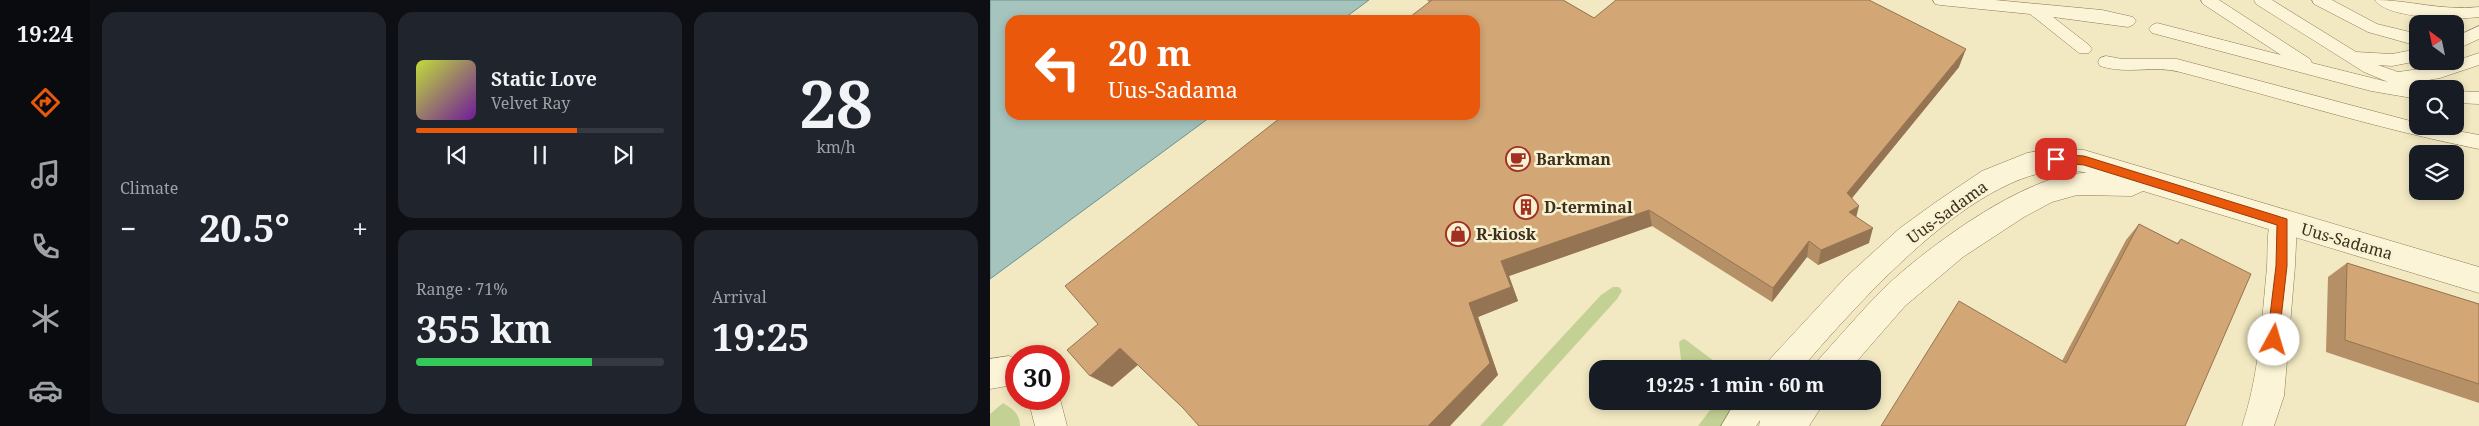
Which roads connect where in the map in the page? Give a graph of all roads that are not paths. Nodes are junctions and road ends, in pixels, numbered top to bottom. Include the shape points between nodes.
1 (1940, 0) edge
2 (2208, 0) edge
3 (2261, 0) edge
4 (2319, 0) edge
5 (2382, 0) edge
6 (2456, 0) edge
7 (2036, 11) junction
8 (2479, 12) edge
9 (2128, 21) dead end
10 (2157, 29) dead end
11 (2479, 32) edge
12 (2409, 38) edge
13 (2464, 40) edge
14 (2464, 45) edge
15 (2479, 46) edge
16 (2084, 49) dead end
17 (2341, 51) junction
18 (2409, 57) edge
19 (2479, 59) edge
20 (2106, 62) dead end
21 (2317, 72) junction
22 (2396, 79) junction
23 (2355, 81) junction
24 (2409, 83) edge
25 (2409, 92) edge
26 (2479, 142) edge
27 (2158, 185) junction
28 (2283, 222) junction
29 (2479, 280) edge
30 (1789, 360) edge
31 (1838, 360) edge
32 (1005, 372) edge
33 (990, 374) edge
34 (1048, 410) edge
35 (1748, 410) edge
36 (1776, 410) edge
37 (1802, 410) edge
38 (1051, 426) edge
39 (1736, 426) edge
40 (1775, 426) edge
41 (1790, 426) edge
42 (2258, 426) edge

1 - 7 lane
2 - 21 lane
3 - 17 lane
4 - 12 lane via 2374,28
5 - 8 lane via 2418,11
6 - 8 lane
7 - 9 lane
7 - 16 lane
10 - 21 lane
11 - 13 lane
14 - 15 lane
17 - 18 lane via 2372,59
17 - 22 lane
19 - 22 lane via 2440,72
20 - 26 lane via 2117,65 2177,65 2407,128
21 - 23 lane
22 - 23 lane
22 - 24 lane
23 - 25 lane
27 - 28 street, Uus-Sadama
27 - 30 street, Uus-Sadama via 2084,161 2056,159 2027,164 1992,179 1917,232 1863,280
27 - 31 street, Uus-Sadama via 2077,184 2045,192 1952,248 1896,297
28 - 29 street, Uus-Sadama
28 - 42 street via 2282,266 2268,396
32 - 33 street
34 - 38 street
35 - 39 street
36 - 40 street
37 - 41 street

